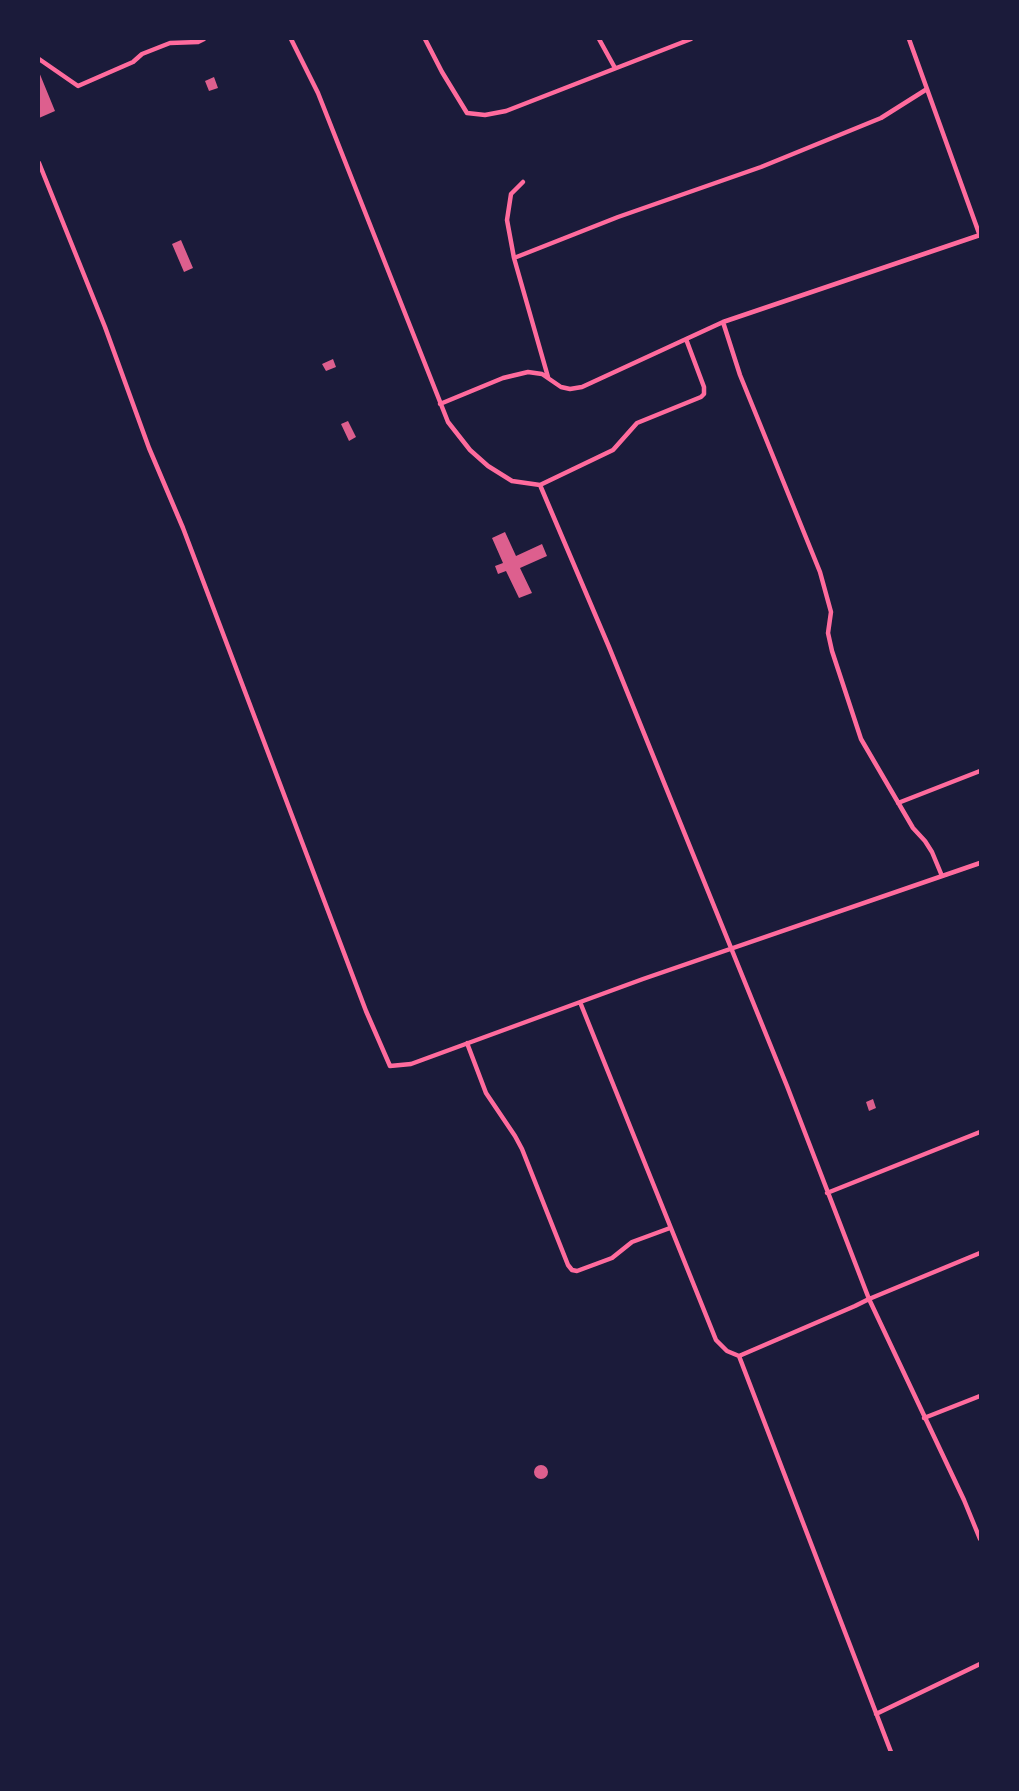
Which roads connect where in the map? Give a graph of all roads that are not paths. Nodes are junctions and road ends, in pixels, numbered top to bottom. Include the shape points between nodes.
1 (204, 39) edge
2 (291, 39) edge
3 (425, 39) edge
4 (435, 39) edge
5 (600, 39) edge
6 (691, 39) edge
7 (909, 39) edge
8 (429, 46) junction
9 (39, 59) edge
10 (615, 68) junction
11 (927, 89) junction
12 (39, 163) edge
13 (523, 182) dead end
14 (980, 235) edge
15 (514, 258) junction
16 (723, 322) junction
17 (686, 339) junction
18 (548, 377) junction
19 (440, 404) junction
20 (540, 485) junction
21 (980, 771) edge
22 (898, 802) junction
23 (980, 863) edge
24 (942, 876) junction
25 (731, 948) junction
26 (580, 1002) junction
27 (467, 1043) junction
28 (980, 1132) edge
29 (827, 1193) junction
30 (670, 1228) junction
31 (980, 1253) edge
32 (869, 1299) junction
33 (739, 1356) junction
34 (980, 1396) edge
35 (924, 1418) junction
36 (980, 1539) edge
37 (980, 1664) edge
38 (876, 1714) junction
39 (891, 1752) edge

1 - 9 street via 170,43 78,86
2 - 19 street via 318,93
3 - 8 street
4 - 8 street
5 - 10 street
6 - 10 street
7 - 11 street
8 - 10 street via 467,113 506,111
11 - 14 street
11 - 15 street via 881,118 761,167
12 - 27 street via 390,1066 411,1064
13 - 15 street via 511,194 507,220
14 - 16 street
15 - 18 street
16 - 17 street
16 - 22 street via 740,375 820,572 831,612 828,633 832,651 861,739
17 - 18 street via 582,387 561,387
17 - 20 street via 704,387 701,397 637,423 617,447
18 - 19 street via 536,372 517,374
19 - 20 street via 457,435 488,466 512,481
20 - 25 street
21 - 22 street
22 - 24 street via 932,852
23 - 24 street
24 - 25 street
25 - 26 street
25 - 29 street
26 - 27 street
26 - 30 street
27 - 30 street via 486,1093 522,1149 572,1270 612,1258 632,1242
28 - 29 street
29 - 32 street
30 - 33 street via 716,1340
31 - 32 street
32 - 33 street
32 - 35 street
33 - 38 street
34 - 35 street
35 - 36 street
37 - 38 street
38 - 39 street

